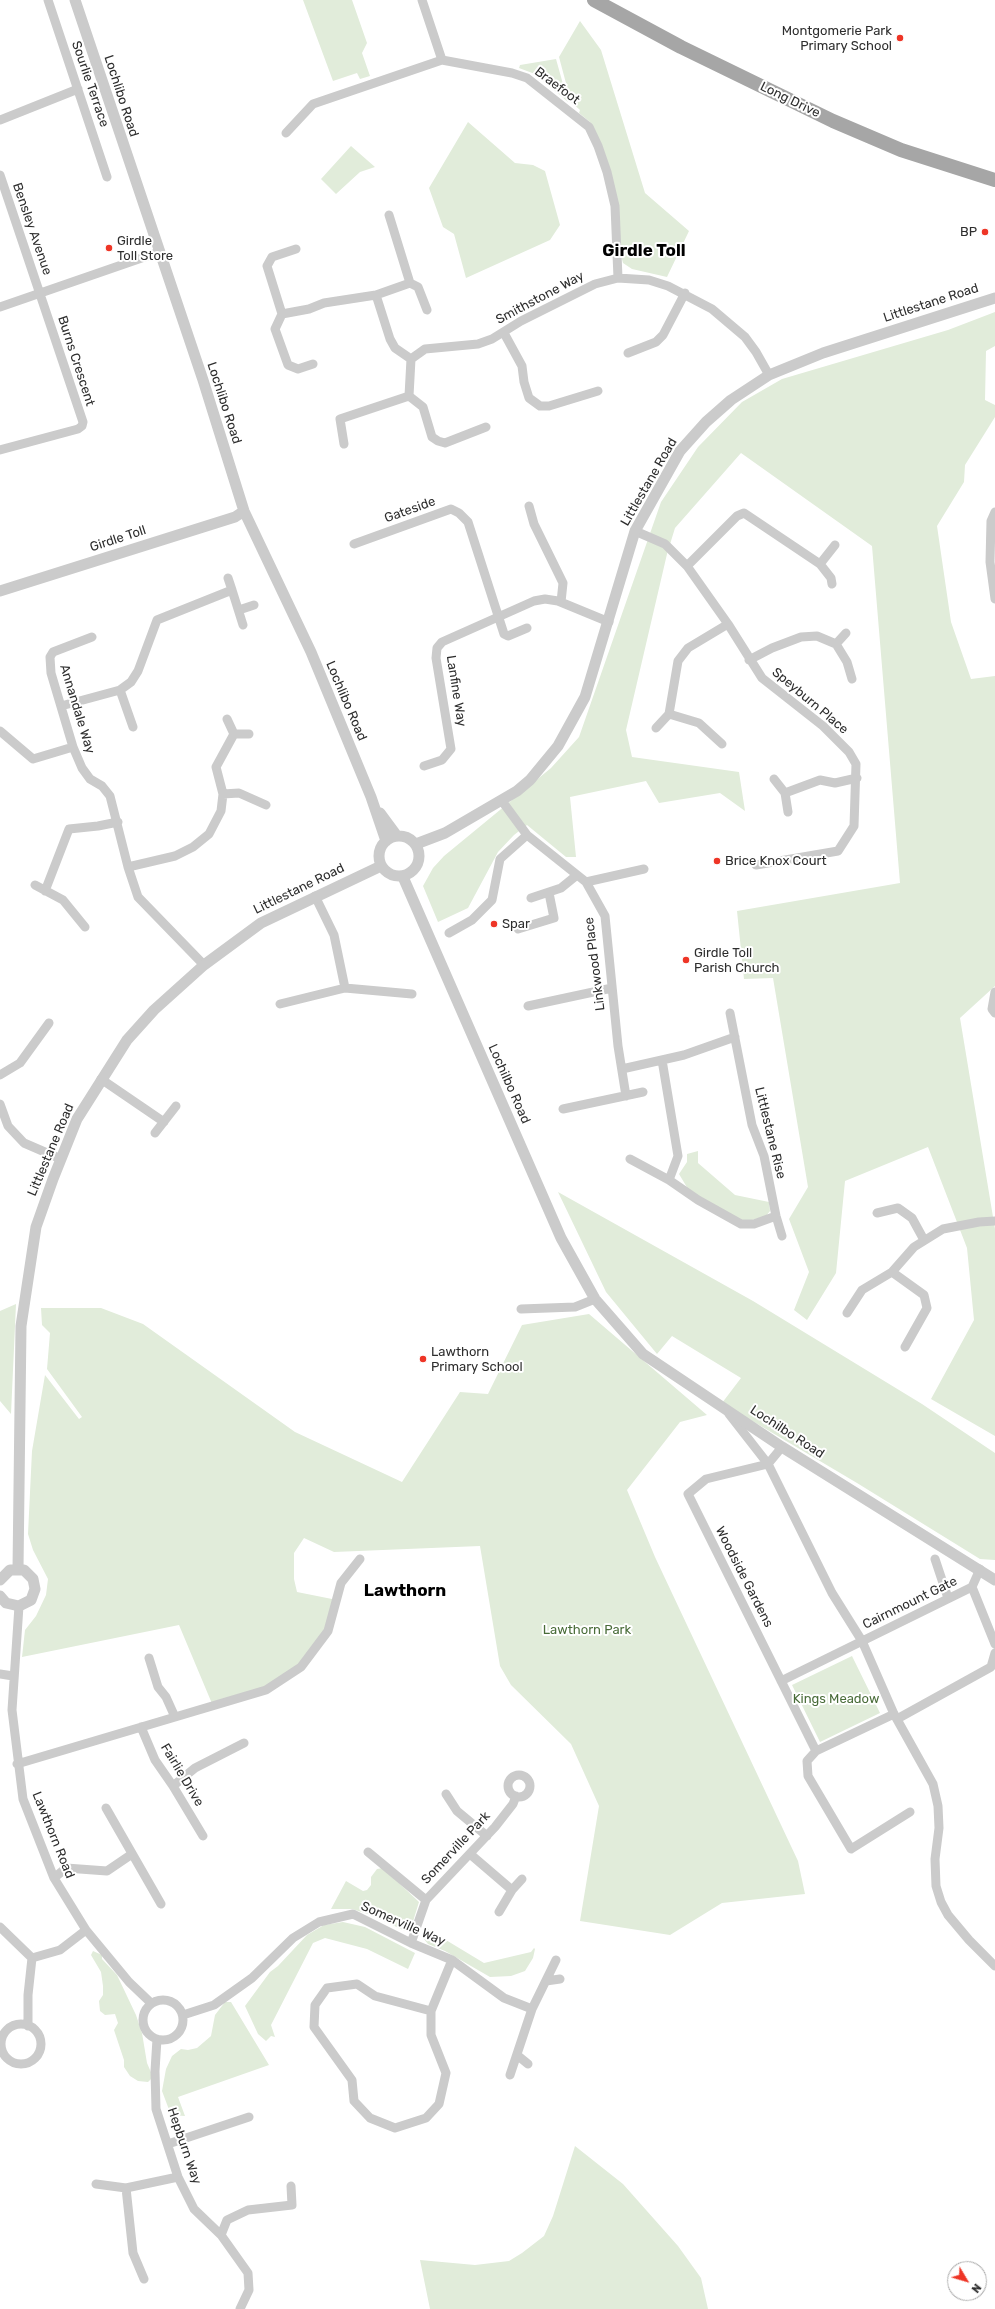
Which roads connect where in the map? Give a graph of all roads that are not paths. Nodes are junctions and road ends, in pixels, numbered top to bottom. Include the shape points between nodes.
1 (48, 0) edge
2 (75, 0) edge
3 (422, 0) edge
4 (597, 1) edge
5 (442, 60) junction
6 (78, 89) junction
7 (0, 120) edge
8 (286, 133) dead end
9 (0, 175) edge
10 (107, 177) dead end
11 (995, 180) edge
12 (390, 215) dead end
13 (296, 249) dead end
14 (160, 252) junction
15 (618, 278) junction
16 (410, 284) junction
17 (39, 292) junction
18 (684, 294) junction
19 (376, 296) junction
20 (995, 298) edge
21 (0, 307) edge
22 (427, 310) dead end
23 (282, 314) junction
24 (504, 333) junction
25 (628, 354) dead end
26 (410, 358) junction
27 (313, 364) dead end
28 (769, 375) junction
29 (598, 391) dead end
30 (409, 396) junction
31 (486, 427) dead end
32 (344, 444) dead end
33 (0, 450) edge
34 (529, 506) dead end
35 (244, 511) junction
36 (995, 512) edge
37 (635, 531) junction
38 (354, 544) dead end
39 (835, 545) dead end
40 (820, 564) junction
41 (687, 566) junction
42 (228, 578) dead end
43 (832, 584) dead end
44 (232, 590) junction
45 (0, 591) edge
46 (995, 599) edge
47 (561, 602) junction
48 (254, 605) dead end
49 (239, 610) junction
50 (498, 617) junction
51 (609, 622) junction
52 (728, 624) junction
53 (243, 625) dead end
54 (528, 628) dead end
55 (846, 633) dead end
56 (92, 638) dead end
57 (836, 644) junction
58 (749, 660) junction
59 (852, 680) dead end
60 (120, 690) junction
61 (61, 706) junction
62 (669, 714) junction
63 (227, 719) dead end
64 (133, 727) dead end
65 (656, 728) dead end
66 (0, 731) edge
67 (234, 734) junction
68 (249, 734) dead end
69 (722, 744) dead end
70 (72, 747) junction
71 (424, 766) dead end
72 (857, 778) junction
73 (774, 779) dead end
74 (785, 793) junction
75 (223, 794) junction
76 (502, 801) junction
77 (374, 804) junction
78 (266, 805) dead end
79 (788, 812) dead end
80 (118, 822) junction
81 (445, 833) junction
82 (526, 835) junction
83 (397, 836) junction
84 (386, 841) junction
85 (416, 844) junction
86 (420, 855) junction
87 (756, 865) dead end
88 (381, 866) junction
89 (128, 867) junction
90 (644, 869) dead end
91 (577, 875) junction
92 (403, 877) junction
93 (586, 882) junction
94 (35, 885) dead end
95 (45, 891) junction
96 (549, 893) junction
97 (314, 896) junction
98 (531, 898) dead end
99 (85, 927) dead end
100 (518, 929) dead end
101 (449, 933) dead end
102 (204, 964) junction
103 (345, 988) junction
104 (612, 988) junction
105 (995, 992) edge
106 (412, 994) dead end
107 (280, 1004) dead end
108 (528, 1006) dead end
109 (730, 1013) dead end
110 (995, 1013) edge
111 (49, 1023) dead end
112 (735, 1037) junction
113 (662, 1060) junction
114 (622, 1069) junction
115 (0, 1075) edge
116 (101, 1079) junction
117 (642, 1092) dead end
118 (626, 1096) junction
119 (0, 1104) edge
120 (176, 1106) dead end
121 (563, 1109) dead end
122 (164, 1122) junction
123 (8, 1126) junction
124 (0, 1132) edge
125 (156, 1133) dead end
126 (61, 1159) junction
127 (630, 1160) dead end
128 (669, 1180) junction
129 (877, 1213) dead end
130 (776, 1216) junction
131 (995, 1222) edge
132 (782, 1236) dead end
133 (924, 1240) junction
134 (892, 1272) junction
135 (595, 1299) junction
136 (520, 1310) dead end
137 (847, 1313) dead end
138 (905, 1346) dead end
139 (726, 1409) junction
140 (782, 1447) junction
141 (768, 1464) junction
142 (935, 1559) dead end
143 (360, 1560) dead end
144 (18, 1569) junction
145 (980, 1569) junction
146 (995, 1569) edge
147 (0, 1580) edge
148 (995, 1580) edge
149 (972, 1587) junction
150 (0, 1596) edge
151 (948, 1598) junction
152 (19, 1606) junction
153 (862, 1641) junction
154 (995, 1644) edge
155 (995, 1653) edge
156 (149, 1658) dead end
157 (0, 1674) edge
158 (13, 1676) junction
159 (781, 1681) junction
160 (896, 1716) junction
161 (175, 1717) junction
162 (141, 1727) junction
163 (244, 1743) dead end
164 (816, 1751) junction
165 (17, 1764) junction
166 (173, 1786) junction
167 (446, 1794) dead end
168 (516, 1796) dead end
169 (106, 1808) dead end
170 (910, 1812) dead end
171 (203, 1836) dead end
172 (486, 1836) junction
173 (368, 1852) dead end
174 (132, 1854) junction
175 (470, 1854) junction
176 (54, 1878) junction
177 (522, 1879) dead end
178 (512, 1890) junction
179 (426, 1900) junction
180 (161, 1904) dead end
181 (498, 1912) dead end
182 (0, 1926) edge
183 (86, 1930) junction
184 (411, 1943) junction
185 (32, 1958) junction
186 (452, 1960) junction
187 (556, 1960) dead end
188 (995, 1966) edge
189 (560, 1979) dead end
190 (546, 1981) junction
191 (151, 2003) junction
192 (532, 2009) junction
193 (431, 2011) junction
194 (183, 2015) junction
195 (28, 2026) junction
196 (157, 2039) junction
197 (516, 2055) junction
198 (528, 2064) dead end
199 (510, 2075) dead end
200 (249, 2117) dead end
201 (168, 2144) junction
202 (178, 2177) junction
203 (96, 2184) dead end
204 (291, 2186) dead end
205 (126, 2188) junction
206 (221, 2235) junction
207 (144, 2279) dead end
208 (240, 2309) edge

1 - 6 street, Sourlie Terrace
2 - 14 street, Lochlibo Road
3 - 5 street
4 - 11 main road, Long Drive via 680,47 833,121 901,150
5 - 8 street, Braefoot via 313,104
5 - 15 street, Braefoot via 527,78 589,127 605,166 615,206
6 - 7 street
6 - 10 street, Sourlie Terrace
9 - 17 street, Bensley Avenue
12 - 16 street
13 - 23 street via 272,257 268,261
14 - 17 street
14 - 35 street, Lochlibo Road
15 - 18 street, Smithstone Way via 649,280
15 - 24 street, Smithstone Way via 595,284 521,321
16 - 19 street
16 - 22 street via 418,287
17 - 21 street
17 - 33 street, Burns Crescent via 83,422 78,429
18 - 25 street via 663,335 656,342
18 - 28 street, Smithstone Way via 712,309 732,325 756,352
19 - 23 street via 324,303 309,309
19 - 26 street via 390,339 395,348
20 - 28 street, Littlestane Road via 823,353
23 - 27 street via 275,329 288,365 298,369
24 - 26 street, Smithstone Way via 478,344 425,349
24 - 29 street via 522,366 529,398 540,406 549,406
26 - 30 street
28 - 37 street, Littlestane Road via 731,400 706,422 680,451
30 - 31 street via 423,407 432,437 438,441 445,443
30 - 32 street via 340,419
34 - 47 street via 534,524 563,583
35 - 45 street, Girdle Toll via 235,517
35 - 77 street, Lochlibo Road via 311,652
36 - 46 street via 991,521 990,562
37 - 41 street, Speyburn Place via 665,544
37 - 51 street, Littlestane Road
38 - 50 street, Gateside via 451,509 459,513 468,522
39 - 40 street
40 - 41 street via 744,513 737,516
40 - 43 street via 831,578
41 - 52 street, Speyburn Place
42 - 44 street
44 - 49 street
44 - 60 street via 157,620 138,671 131,682
47 - 50 street, Lanfine Way via 545,599 534,601
47 - 51 street, Lanfine Way
48 - 49 street
49 - 53 street
50 - 54 street, Gateside via 504,634 508,636
50 - 71 street, Lanfine Way via 442,642 437,648 436,658 451,749 442,760
51 - 76 street, Littlestane Road via 585,697 558,746 530,780
52 - 58 street, Speyburn Place
52 - 62 street via 688,648 678,661
55 - 57 street
56 - 61 street, Annandale Way via 53,652 50,658 51,673
57 - 58 street via 817,636 802,637
57 - 59 street via 848,662
58 - 72 street, Speyburn Place via 762,678 823,726 849,752 856,764
60 - 61 street
60 - 64 street
61 - 70 street, Annandale Way
62 - 65 street
62 - 69 street via 699,723
63 - 67 street
66 - 70 street via 33,759
67 - 68 street
67 - 75 street via 216,767
70 - 80 street, Annandale Way via 90,779 102,786 110,796
72 - 74 street via 835,783 820,780
72 - 87 street, Speyburn Place via 854,826 838,851
73 - 74 street
74 - 79 street
75 - 78 street via 239,793
75 - 89 street via 218,821 209,834 175,856
76 - 81 street, Littlestane Road
76 - 82 street, Linkwood Place
77 - 83 street
77 - 84 street
80 - 89 street, Annandale Way
80 - 95 street via 69,829
81 - 85 street, Littlestane Road
81 - 86 street, Littlestane Road
82 - 91 street, Linkwood Place
82 - 101 street via 500,859 492,900 472,920
83 - 84 street
83 - 85 street via 404,836
84 - 88 street via 378,855
85 - 86 street
86 - 92 street via 414,871
88 - 92 street via 389,875
88 - 97 street, Littlestane Road
89 - 102 street, Annandale Way via 138,897
90 - 93 street
91 - 93 street, Linkwood Place
91 - 96 street via 561,888
92 - 135 street, Lochilbo Road via 561,1238
93 - 104 street, Linkwood Place via 605,916
94 - 95 street
95 - 99 street via 63,900
96 - 98 street
96 - 100 street via 554,918
97 - 102 street, Littlestane Road via 261,922
97 - 103 street via 334,935
102 - 116 street, Littlestane Road via 126,1040
103 - 106 street
103 - 107 street
104 - 108 street
104 - 114 street, Linkwood Place
105 - 110 street via 992,1009
109 - 112 street, Littlestane Rise
111 - 115 street via 20,1063
112 - 113 street
112 - 130 street, Littlestane Rise via 752,1125 764,1156
113 - 114 street
113 - 128 street via 678,1156
114 - 118 street, Linkwood Place
116 - 122 street
116 - 126 street, Littlestane Road via 77,1119
117 - 118 street
118 - 121 street
119 - 123 street
120 - 122 street
122 - 125 street
123 - 124 street
123 - 126 street via 24,1143
126 - 144 street, Littlestane Road via 36,1227 21,1326
127 - 128 street
128 - 130 street via 741,1224 754,1224
129 - 133 street via 898,1208 912,1218
130 - 132 street, Littlestane Rise
131 - 133 street via 979,1222 943,1229
133 - 134 street via 914,1247
134 - 137 street via 862,1290
134 - 138 street via 924,1295 927,1308
135 - 136 street via 575,1307
135 - 139 street, Lochilbo Road via 643,1354
139 - 140 street, Lochilbo Road
139 - 141 street
140 - 141 street
140 - 145 street, Lochilbo Road
141 - 153 street via 832,1593
141 - 159 street, Woodside Gardens via 706,1479 688,1494
142 - 151 street
143 - 161 street via 341,1583 328,1631 301,1667 266,1690
144 - 147 street via 10,1570
144 - 152 street via 30,1574 35,1589 31,1600
145 - 146 street
145 - 148 street, Lochilbo Road
145 - 149 street, Cairnmount Gate
149 - 151 street, Cairnmount Gate
149 - 154 street
150 - 152 street via 6,1603
151 - 153 street, Cairnmount Gate
152 - 158 street
153 - 159 street, Cairnmount Gate
153 - 160 street
155 - 160 street via 991,1667
156 - 161 street via 158,1687 166,1697
157 - 158 street
158 - 165 street via 12,1710
159 - 164 street, Woodside Gardens
160 - 164 street
160 - 188 street via 933,1784 939,1828 936,1886 941,1902 948,1915 969,1940
161 - 162 street
162 - 165 street
162 - 166 street, Fairlie Drive via 155,1760
163 - 166 street via 195,1768
164 - 170 street via 807,1761 808,1776 850,1849
165 - 176 street, Lawthorn Road via 23,1799
166 - 171 street, Fairlie Drive
167 - 172 street via 457,1811
168 - 172 street, Somerville Park via 513,1804
169 - 174 street
172 - 175 street, Somerville Park
173 - 179 street
174 - 176 street via 107,1871 66,1868
174 - 180 street
175 - 178 street
175 - 179 street, Somerville Park
176 - 183 street, Lawthorn Road
177 - 178 street
178 - 181 street
179 - 184 street, Somerville Park
182 - 185 street
183 - 185 street via 60,1950
183 - 191 street, Lawthorn Road via 129,1982
184 - 186 street, Somerville Way
184 - 194 street, Somerville Way via 354,1914 319,1922 293,1938 252,1978 214,2005
185 - 195 street
186 - 192 street, Somerville Way via 504,1998
186 - 193 street
187 - 190 street
189 - 190 street
190 - 192 street
191 - 194 street via 163,1999 171,2001
191 - 196 street via 143,2016 143,2023 146,2031
192 - 197 street
193 - 193 street via 431,2035 446,2073 440,2104 426,2118 395,2128 370,2118 354,2101 352,2080 314,2027 315,2005 328,1988 357,1984 375,1996
194 - 196 street via 183,2025 175,2036
195 - 195 street via 33,2028 40,2038 38,2054 30,2062 13,2063 2,2051 1,2040 12,2027
196 - 201 street, Hepburn Way via 156,2108
197 - 198 street
197 - 199 street
200 - 201 street
201 - 202 street, Hepburn Way
202 - 205 street
202 - 206 street, Hepburn Way via 194,2209
203 - 205 street
204 - 206 street via 292,2205 248,2210 227,2220
205 - 207 street via 133,2253
206 - 208 street, Hepburn Way via 248,2273 249,2290

